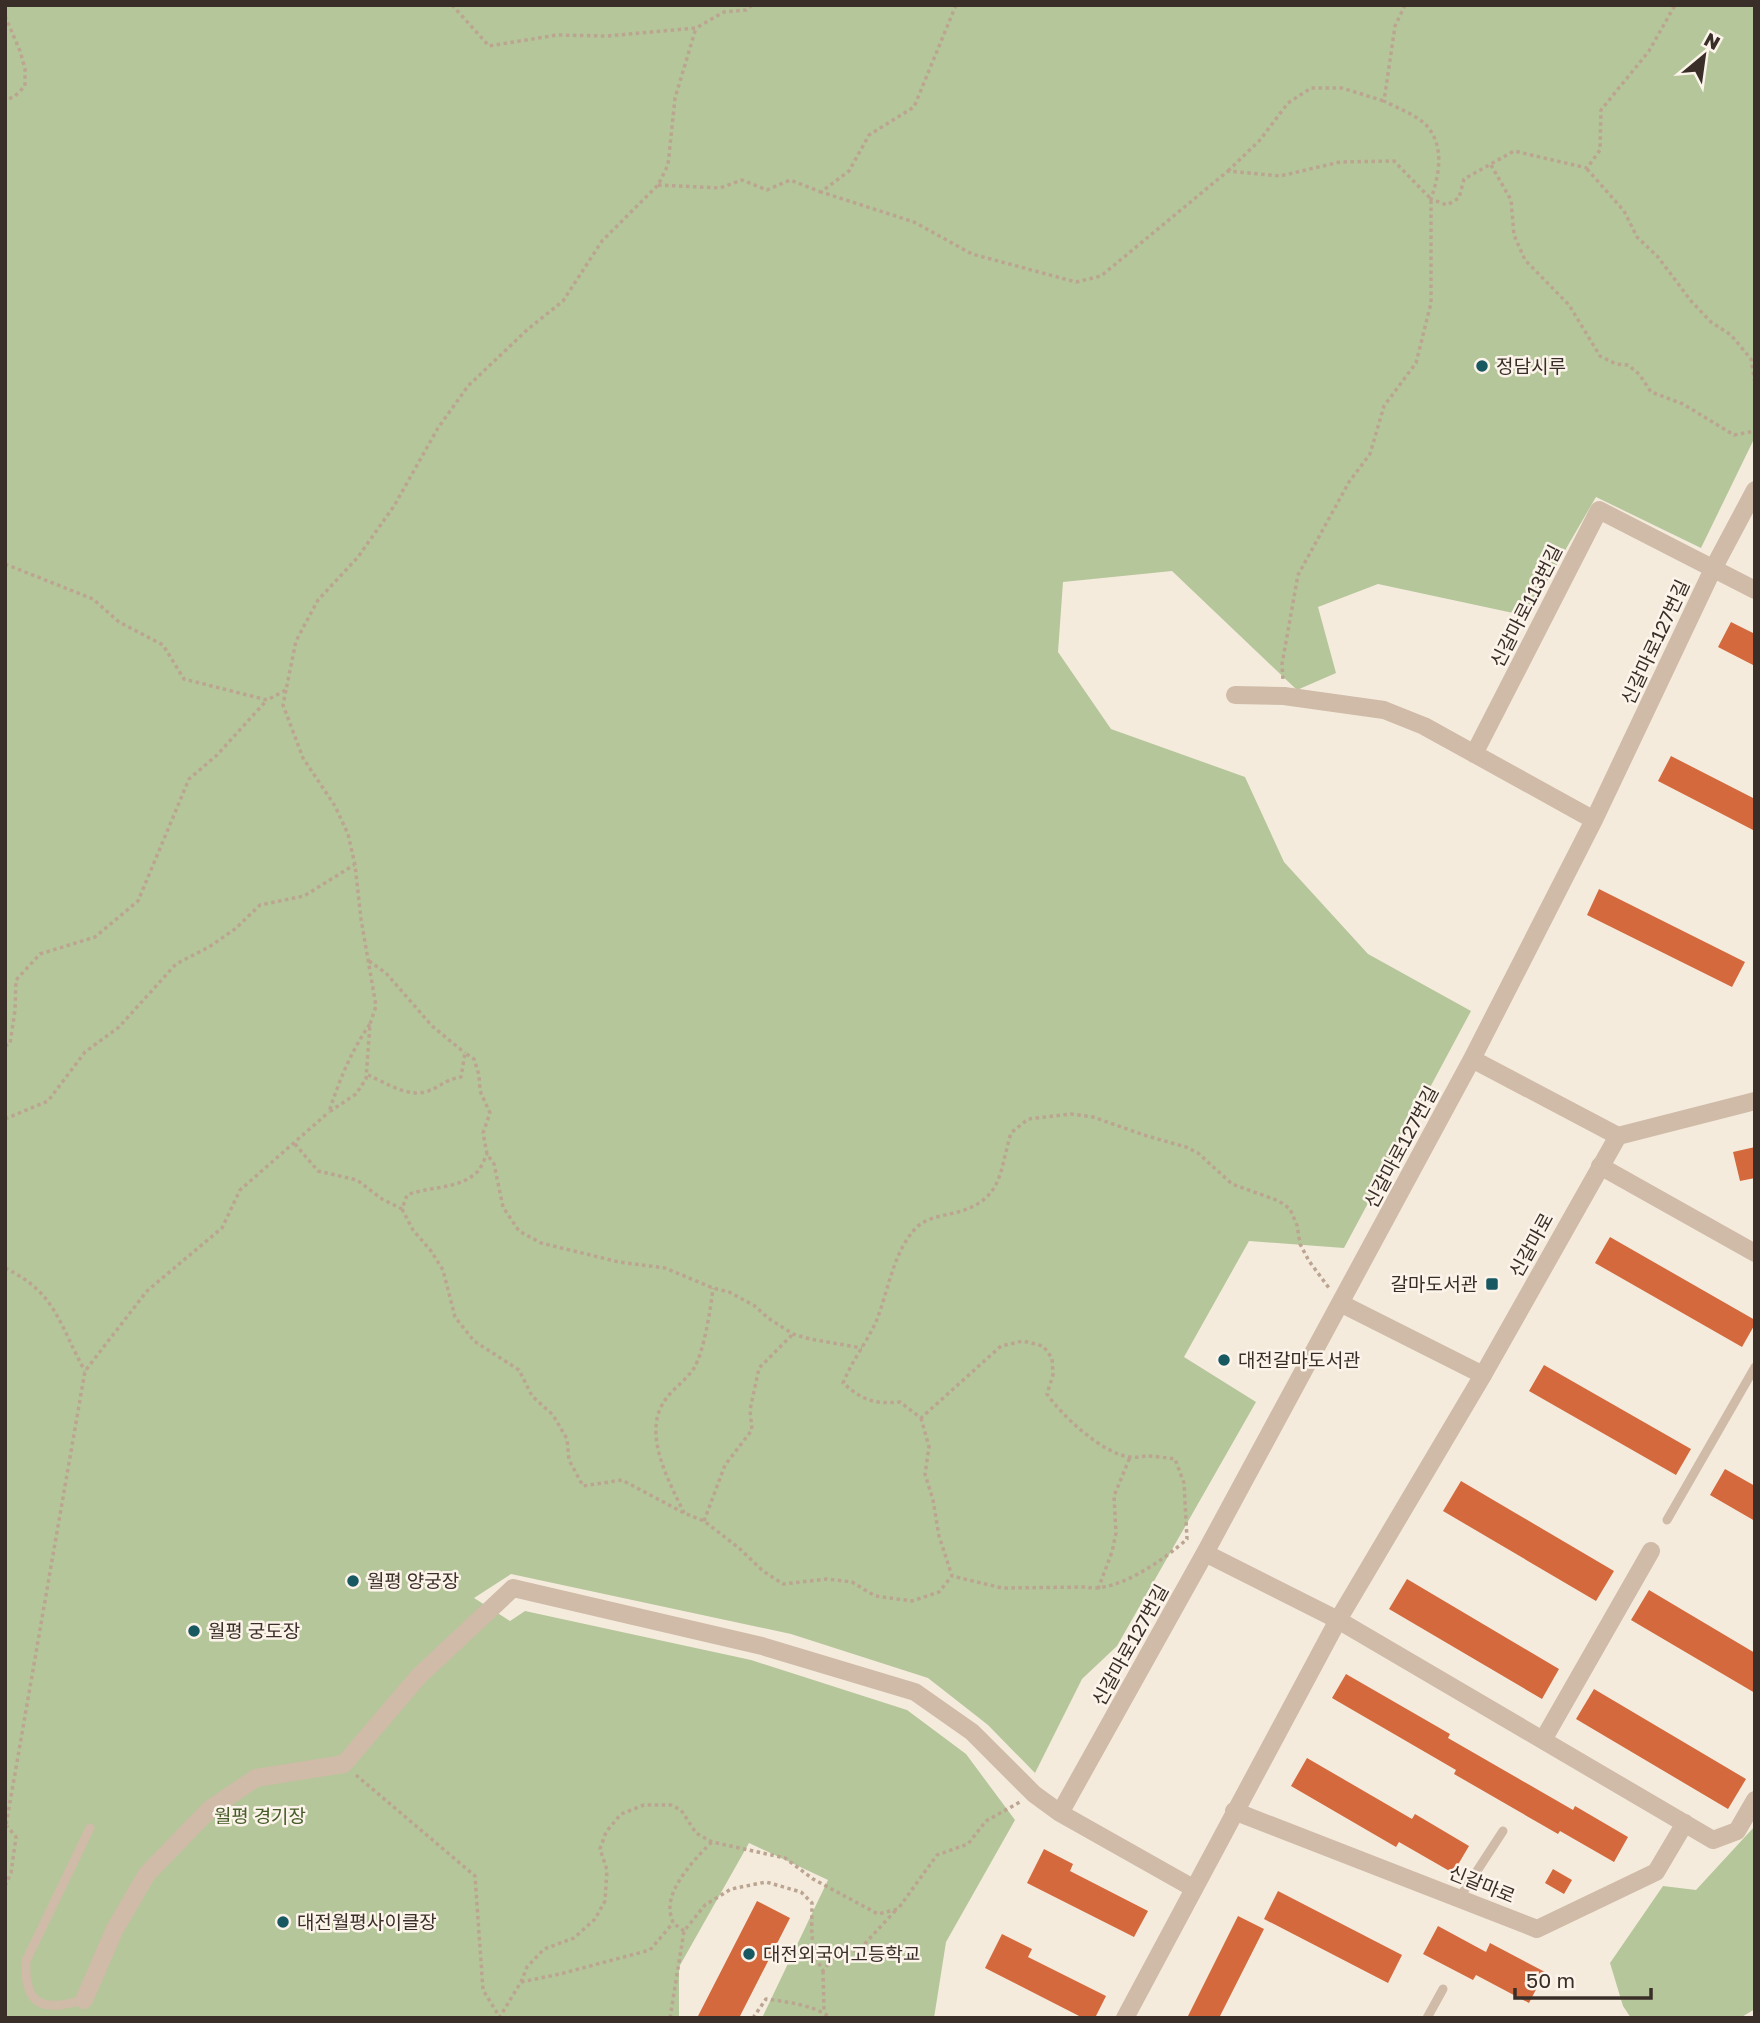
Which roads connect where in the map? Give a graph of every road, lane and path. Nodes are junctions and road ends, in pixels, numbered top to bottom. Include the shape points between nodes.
1 (452, 5) edge
2 (752, 5) edge
3 (956, 5) edge
4 (1405, 5) edge
5 (1675, 5) edge
6 (5, 16) edge
7 (696, 28) junction
8 (5, 100) edge
9 (1384, 101) junction
10 (1491, 165) junction
11 (1587, 168) junction
12 (1228, 171) junction
13 (658, 185) junction
14 (821, 192) junction
15 (1431, 199) junction
16 (1755, 383) edge
17 (1755, 431) edge
18 (1755, 490) edge
19 (5, 565) edge
20 (1713, 569) junction
21 (1755, 590) edge
22 (286, 690) junction
23 (1235, 695) dead end
24 (1284, 696) junction
25 (267, 700) junction
26 (1474, 754) junction
27 (1594, 820) junction
28 (355, 864) junction
29 (367, 960) junction
30 (370, 1024) junction
31 (5, 1046) edge
32 (465, 1053) junction
33 (1472, 1059) junction
34 (368, 1075) junction
35 (1755, 1101) edge
36 (329, 1112) junction
37 (5, 1119) edge
38 (1618, 1136) junction
39 (295, 1143) junction
40 (487, 1154) junction
41 (1600, 1166) junction
42 (402, 1209) junction
43 (1755, 1252) edge
44 (5, 1268) edge
45 (713, 1288) junction
46 (1340, 1303) junction
47 (793, 1334) junction
48 (862, 1348) junction
49 (1755, 1367) edge
50 (85, 1371) junction
51 (1483, 1375) junction
52 (921, 1418) junction
53 (1129, 1457) junction
54 (684, 1513) junction
55 (1667, 1520) dead end
56 (704, 1521) junction
57 (1651, 1551) dead end
58 (1205, 1553) junction
59 (952, 1576) junction
60 (1098, 1590) junction
61 (1338, 1620) junction
62 (1543, 1740) junction
63 (344, 1764) junction
64 (1034, 1794) junction
65 (1755, 1800) edge
66 (1234, 1811) junction
67 (1060, 1813) junction
68 (1685, 1823) junction
69 (90, 1828) dead end
70 (6, 1829) edge
71 (1503, 1831) dead end
72 (712, 1842) junction
73 (5, 1886) edge
74 (1194, 1888) junction
75 (1460, 1897) junction
76 (898, 1909) junction
77 (673, 1923) junction
78 (684, 1931) junction
79 (823, 1971) junction
80 (521, 1982) junction
81 (1443, 1989) dead end
82 (84, 2000) joint
83 (824, 2012) junction
84 (499, 2017) edge
85 (670, 2018) edge
86 (753, 2018) edge
87 (831, 2018) edge
88 (1125, 2018) edge
89 (1427, 2018) edge

1 - 7 path via 489,46 557,35 607,36
2 - 7 path via 724,12
3 - 14 path via 914,107 869,135 849,171
4 - 9 path via 1395,26
5 - 11 path via 1649,51 1601,110 1600,150
6 - 8 path via 25,69 25,86
7 - 13 path via 675,98 668,165
9 - 12 path via 1342,88 1311,88 1288,103
9 - 15 path via 1426,125 1439,146 1438,178
10 - 11 path via 1514,152
10 - 15 path via 1464,179 1459,198 1447,205
10 - 17 path via 1511,200 1514,235 1525,260 1569,305 1600,356 1628,365 1651,392 1683,404 1734,435
11 - 16 path via 1691,301 1751,359
12 - 14 path via 1101,276 1076,282 972,254 914,222
12 - 15 path via 1280,176 1340,162 1394,161
13 - 14 path via 720,188 743,180 767,190 790,180
13 - 22 path via 602,241 563,301 468,386 394,506 358,557 318,600 296,641
15 - 24 path via 1431,303 1416,363 1384,406 1370,454 1349,482 1298,575 1282,664
18 - 20 street, 신갈마로127번길
19 - 25 path via 93,599 119,622 163,645 184,679
20 - 21 street, 신갈마로113번길
20 - 26 street, 신갈마로113번길 via 1599,510
20 - 27 street, 신갈마로127번길
22 - 25 path
22 - 28 path via 282,705 303,758 335,806
23 - 24 street
24 - 26 street via 1384,710
25 - 31 path via 189,779 138,901 95,937 40,954 16,980 10,1044
26 - 27 street
27 - 33 street, 신갈마로127번길
28 - 29 path
28 - 37 path via 303,896 260,905 235,929 176,964 119,1027 85,1052 48,1101
29 - 30 path via 376,1006
29 - 32 path via 386,972 432,1026
30 - 34 path
30 - 36 path via 338,1082
32 - 34 path via 461,1077 424,1092 401,1090
32 - 40 path via 474,1059 490,1113 483,1133
33 - 38 street
33 - 46 street, 신갈마로127번길
34 - 36 path via 356,1094
35 - 38 street
36 - 39 path
38 - 41 street, 신갈마로
39 - 42 path via 318,1171 357,1180
39 - 50 path via 240,1190 222,1228 147,1291
40 - 42 path via 477,1172 458,1183 407,1195
40 - 45 path via 494,1164 503,1208 519,1231 541,1243 665,1268
41 - 43 street
41 - 51 street, 신갈마로
42 - 54 path via 443,1270 455,1317 474,1341 519,1370 533,1396 553,1415 568,1439 569,1460 583,1486 622,1480
44 - 50 path via 25,1278 52,1303
45 - 47 path via 755,1306
45 - 54 path via 695,1367 663,1404 656,1420 664,1471
46 - 48 path via 1305,1252 1290,1209 1279,1201 1232,1184 1186,1147 1093,1116 1072,1114 1028,1119 1011,1133 993,1192 972,1206 916,1227 902,1248
46 - 51 street
46 - 58 street, 신갈마로127번길
47 - 48 path
47 - 56 path via 760,1368 750,1410 752,1430 725,1465
48 - 52 path via 843,1383 877,1404 900,1402
49 - 55 lane
50 - 70 path
51 - 61 street, 신갈마로
52 - 53 path via 1001,1346 1023,1340 1043,1346 1052,1358 1047,1394 1056,1408 1091,1438
52 - 59 path via 929,1447 925,1474
53 - 60 path via 1114,1496 1116,1533
53 - 60 path via 1175,1459 1184,1483 1187,1539 1166,1558
54 - 56 path
56 - 59 path via 783,1584 827,1579 852,1582 875,1596 912,1601 939,1592
57 - 62 street
58 - 61 street
58 - 67 street, 신갈마로127번길
59 - 60 path via 1002,1588
61 - 62 street
61 - 66 street, 신갈마로
62 - 68 street
63 - 64 street via 419,1676 513,1588 762,1646 915,1692 972,1732
63 - 82 street via 256,1778 210,1809 147,1874 115,1929
63 - 84 path via 475,1876 483,1990
64 - 67 street
64 - 76 path via 986,1821 968,1844 937,1855
65 - 68 street via 1737,1831 1713,1840
66 - 74 street, 신갈마로
66 - 75 street, 신갈마로
67 - 74 street
68 - 75 street, 신갈마로 via 1656,1872 1537,1929
69 - 82 lane via 26,1961 25,1972 32,1997 42,2005
70 - 73 path via 16,1837
71 - 75 lane
72 - 76 path via 785,1858 813,1879 878,1913
72 - 77 path via 692,1860 674,1892 669,1906
72 - 80 path via 696,1833 681,1810 671,1805 644,1805 621,1814 606,1832 600,1849 607,1870 606,1887 605,1901 595,1919 574,1938 544,1949 527,1967
74 - 88 street, 신갈마로
76 - 79 path via 858,1951 837,1952
77 - 78 path
77 - 80 path via 650,1950
78 - 79 path via 705,1905 731,1889 765,1882 801,1892 812,1903 814,1956
78 - 85 path
79 - 83 path
80 - 84 path
81 - 89 lane
83 - 86 path via 766,1999
83 - 87 path

